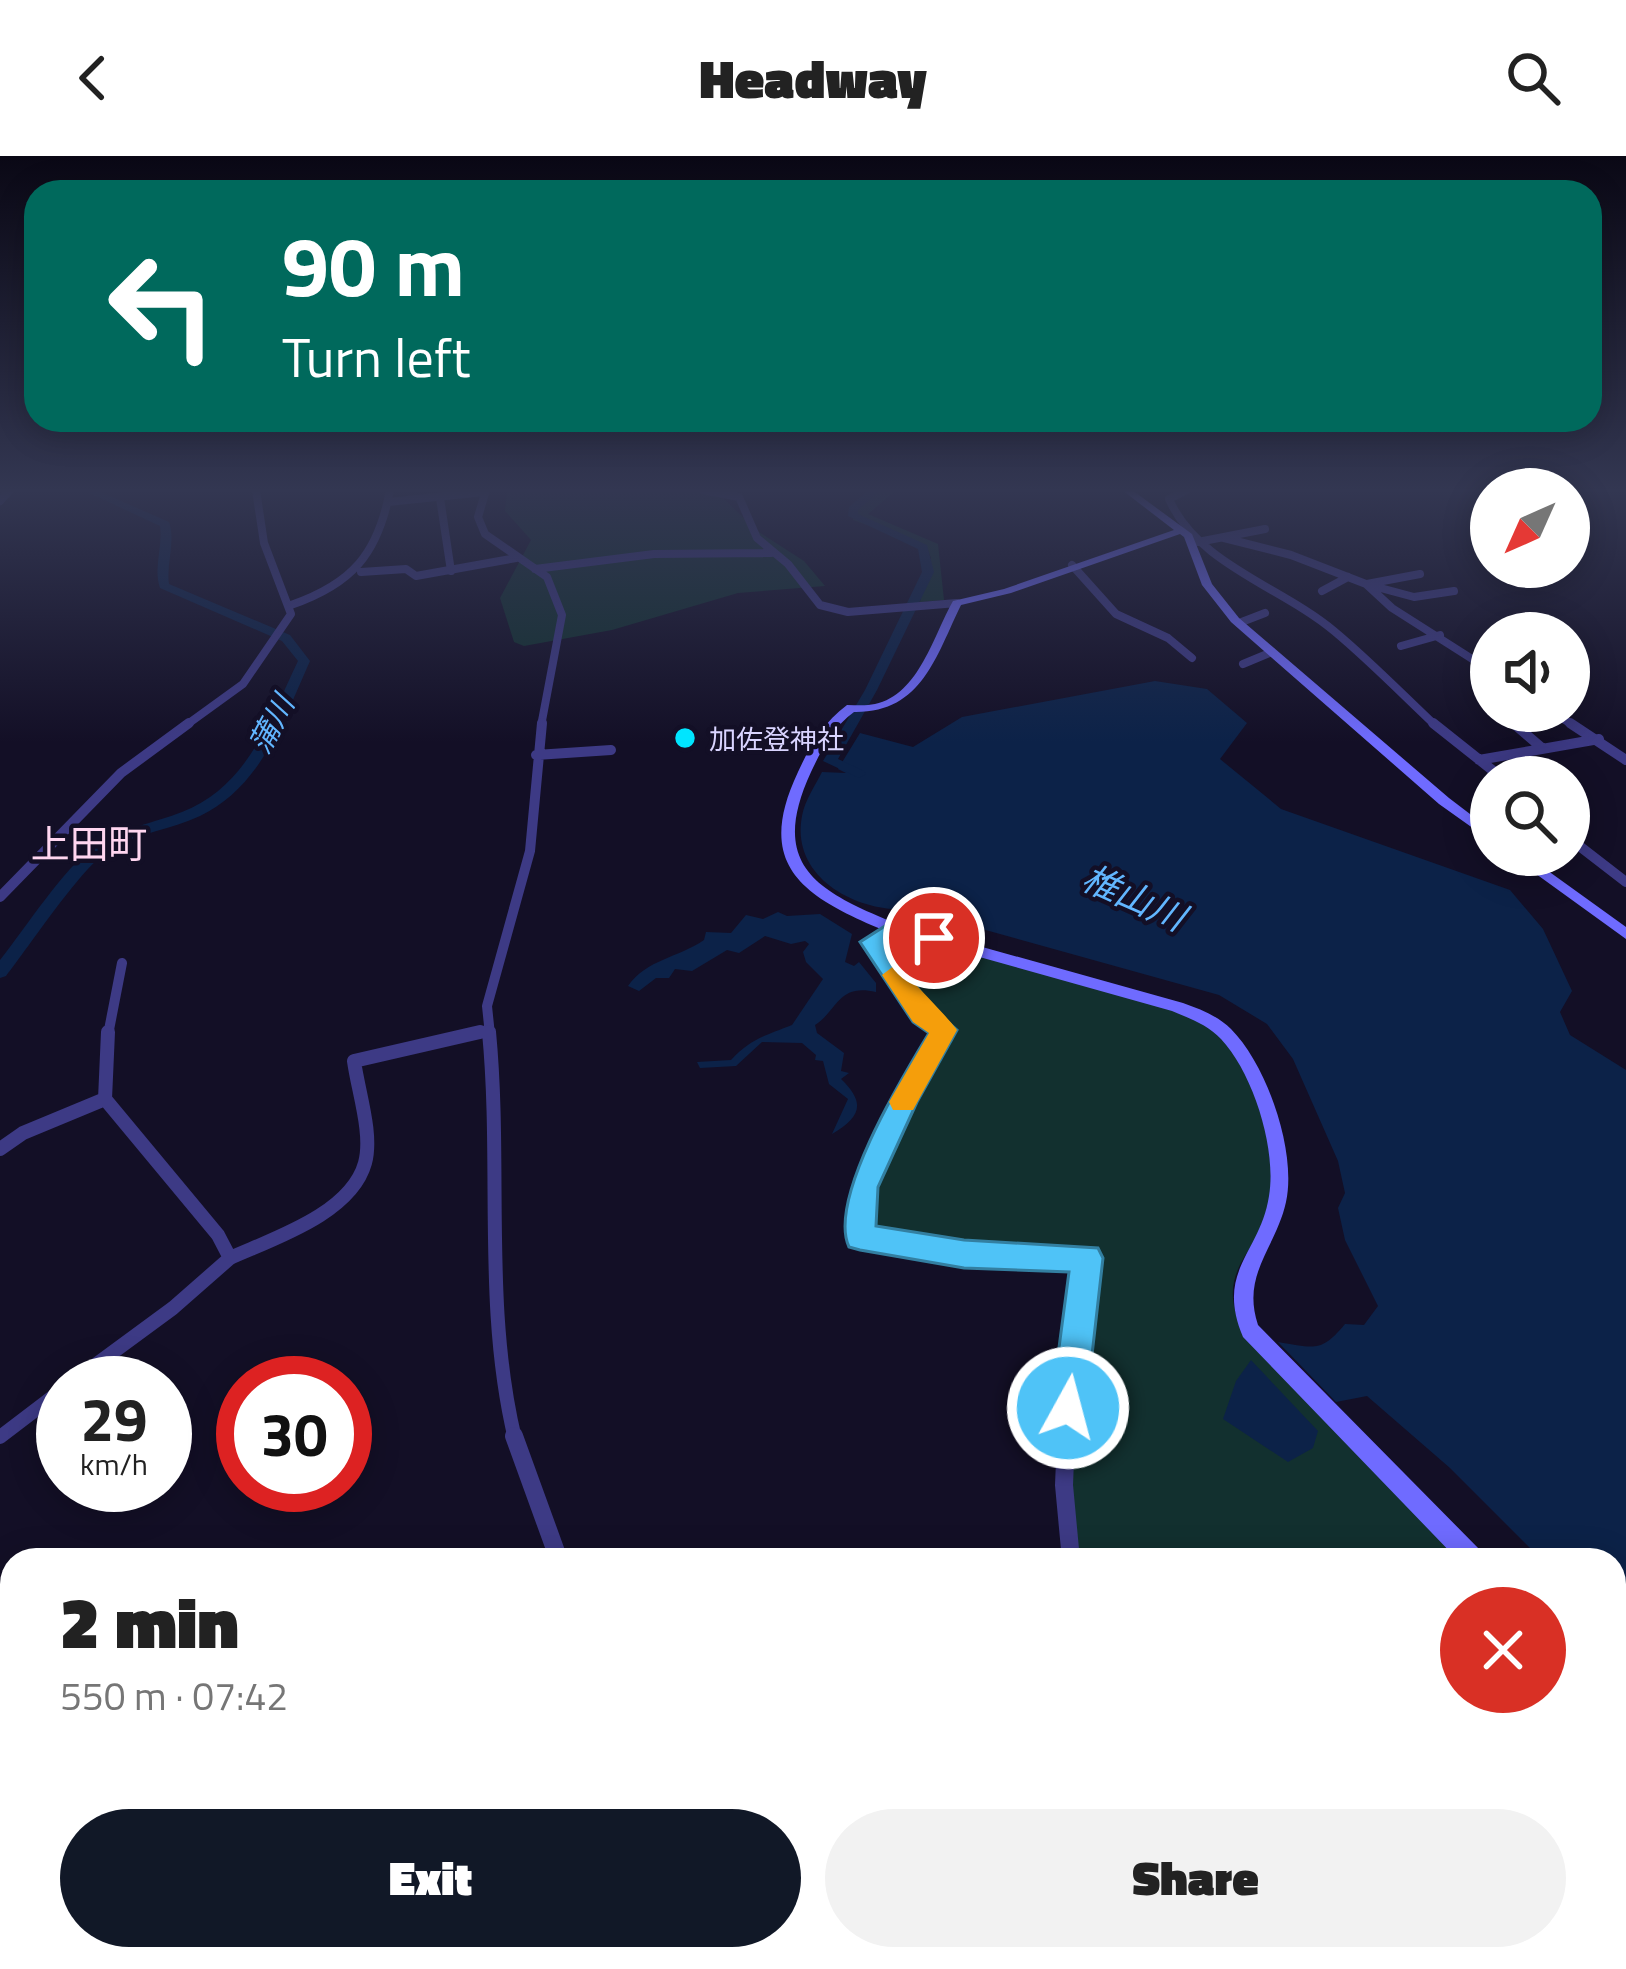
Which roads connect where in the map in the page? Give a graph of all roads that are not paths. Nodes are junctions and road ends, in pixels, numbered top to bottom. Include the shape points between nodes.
1 (278, 575) edge
2 (357, 575) edge
3 (540, 575) edge
4 (795, 575) edge
5 (1050, 575) edge
6 (1080, 575) edge
7 (1205, 575) edge
8 (1248, 575) edge
9 (1339, 575) edge
10 (1417, 575) edge
11 (1348, 578) junction
12 (1366, 584) junction
13 (1322, 591) dead end
14 (1454, 591) dead end
15 (957, 603) junction
16 (291, 605) junction
17 (1265, 613) dead end
18 (1239, 623) junction
19 (1440, 635) junction
20 (1401, 646) dead end
21 (1272, 652) junction
22 (1470, 656) edge
23 (1192, 658) dead end
24 (1243, 664) dead end
25 (1524, 732) edge
26 (1587, 732) edge
27 (1599, 739) junction
28 (1542, 748) junction
29 (610, 750) dead end
30 (1524, 751) junction
31 (536, 755) junction
32 (1475, 756) edge
33 (1499, 756) edge
34 (1529, 756) edge
35 (1626, 760) edge
36 (1470, 819) edge
37 (1590, 854) edge
38 (1546, 876) edge
39 (1626, 882) edge
40 (0, 898) edge
41 (896, 928) junction
42 (1626, 934) edge
43 (122, 963) dead end
44 (487, 1030) junction
45 (105, 1099) junction
46 (0, 1149) edge
47 (230, 1258) junction
48 (110, 1356) edge
49 (36, 1410) edge
50 (0, 1437) edge
51 (555, 1548) edge
52 (1070, 1548) edge
53 (1462, 1548) edge

1 - 16 street
2 - 16 street
3 - 31 street via 553,584 562,615
4 - 15 street via 820,605 848,612
5 - 15 street
6 - 23 street via 1116,614
7 - 18 street
8 - 32 street via 1331,628
9 - 11 street
10 - 12 street
11 - 12 street
11 - 13 street
12 - 14 street via 1414,597
12 - 19 street
15 - 41 street via 912,689 830,722 791,799 784,838 796,867 850,912
16 - 40 street via 235,692 121,773
17 - 18 street
18 - 21 street
19 - 20 street
19 - 22 street
21 - 24 street
21 - 36 street
25 - 28 street
26 - 27 street
27 - 28 street
27 - 35 street
28 - 30 street
29 - 31 street
30 - 33 street
30 - 34 street
31 - 44 street via 530,850 490,981
37 - 39 street
38 - 42 street
41 - 52 street via 872,942 922,1015 944,1030 863,1186 860,1237 964,1254 1087,1258 1068,1408
41 - 53 street via 1178,1007 1231,1039 1275,1136 1281,1172 1277,1204 1242,1279 1250,1330
43 - 45 street via 108,1026
44 - 47 street via 354,1061 365,1163 318,1216
44 - 51 street via 504,1393
45 - 46 street
45 - 47 street
47 - 48 street via 166,1318
49 - 50 street

